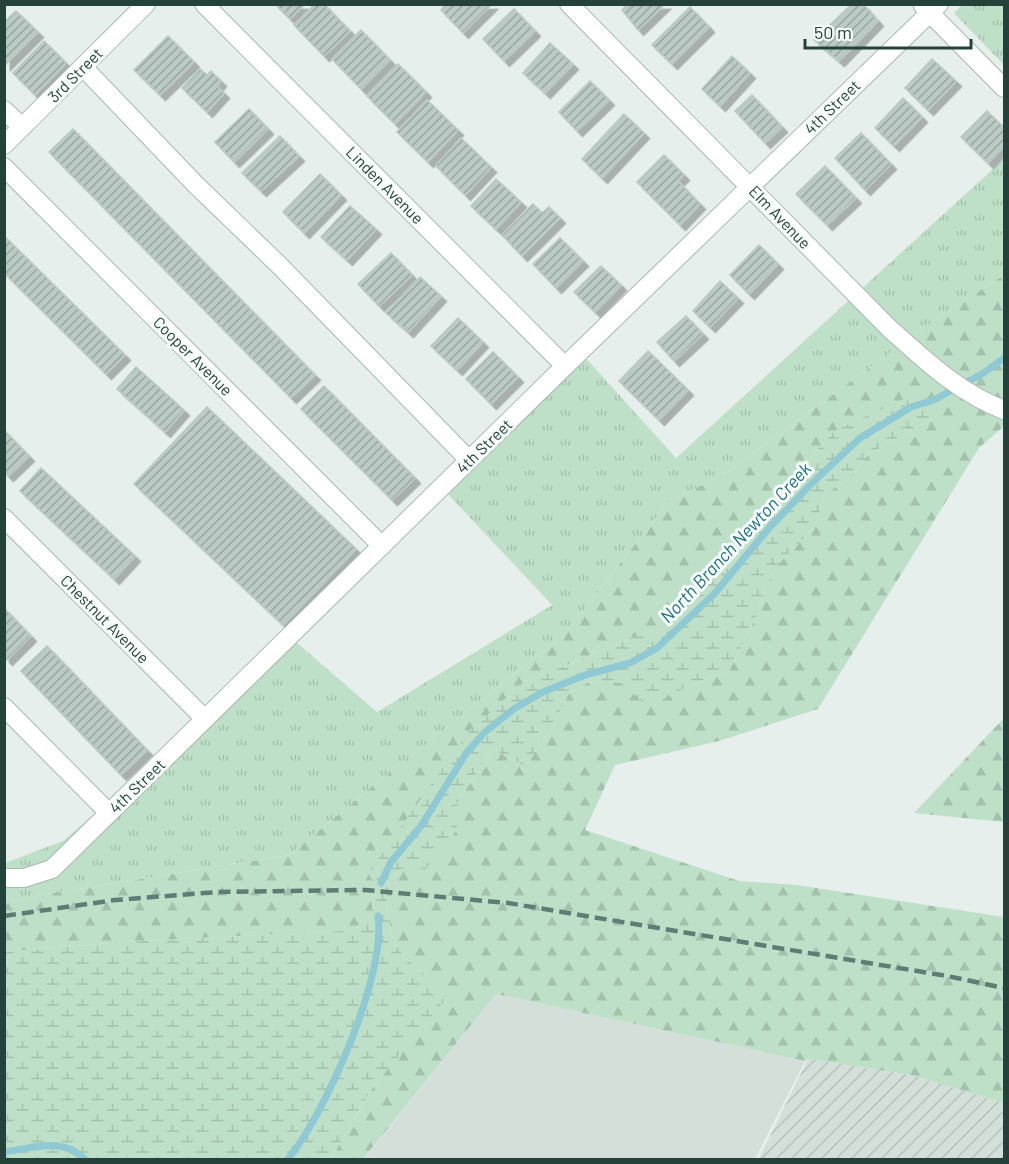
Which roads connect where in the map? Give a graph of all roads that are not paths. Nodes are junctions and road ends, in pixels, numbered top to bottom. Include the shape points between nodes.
1 (146, 4) edge
2 (204, 4) edge
3 (568, 4) edge
4 (931, 7) edge
5 (83, 67) junction
6 (1005, 88) edge
7 (4, 110) edge
8 (22, 127) junction
9 (4, 145) edge
10 (4, 167) edge
11 (750, 186) junction
12 (565, 366) junction
13 (1005, 410) edge
14 (469, 460) junction
15 (4, 518) edge
16 (382, 546) junction
17 (4, 707) edge
18 (205, 719) junction
19 (109, 813) junction
20 (4, 878) edge

1 - 5 street, 3rd Street
2 - 12 street, Linden Avenue
3 - 11 street, Elm Avenue
4 - 6 street
4 - 11 street, 4th Street
5 - 8 street, 3rd Street
5 - 14 street
7 - 8 street
8 - 9 street, 3rd Street
10 - 16 street, Cooper Avenue
11 - 12 street, 4th Street
11 - 13 street, Elm Avenue via 890,329 947,379 985,403
12 - 14 street, 4th Street
14 - 16 street, 4th Street
15 - 18 street, Chestnut Avenue
16 - 18 street, 4th Street
17 - 19 street
18 - 19 street, 4th Street
19 - 20 street, 4th Street via 52,869 24,878

